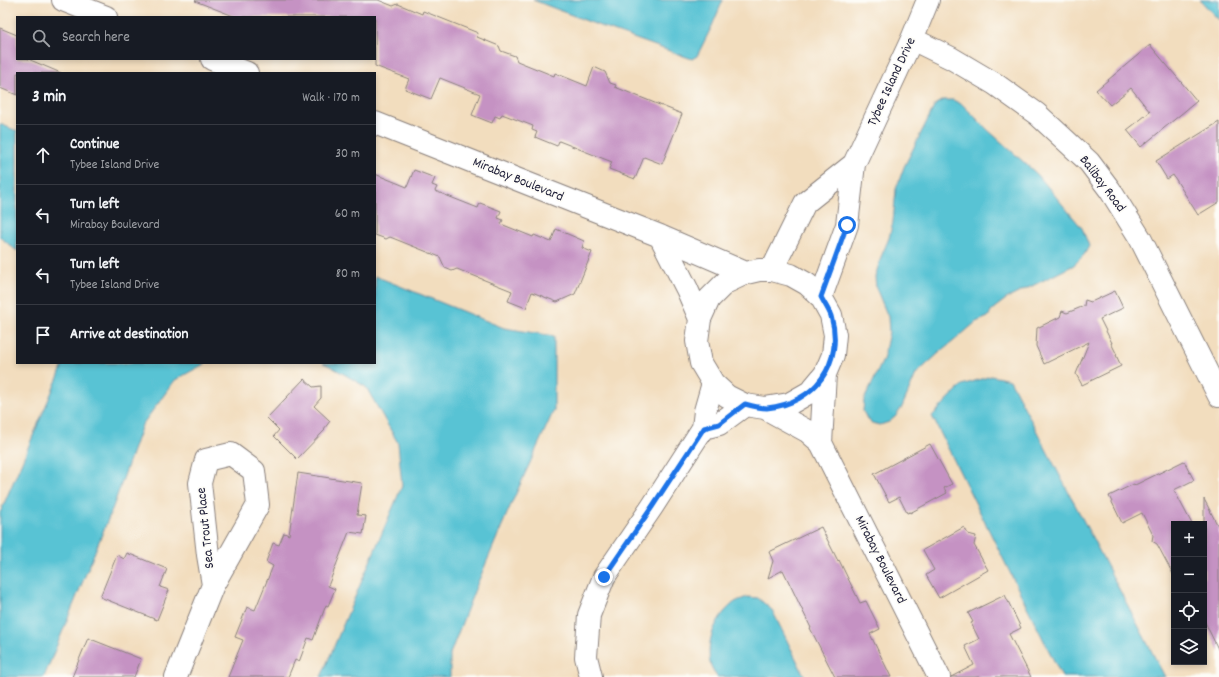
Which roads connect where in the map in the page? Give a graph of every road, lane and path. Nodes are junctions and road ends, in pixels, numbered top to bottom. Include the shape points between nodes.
1 (63, 0) edge
2 (928, 0) edge
3 (103, 16) edge
4 (912, 39) junction
5 (214, 60) edge
6 (244, 72) edge
7 (376, 124) edge
8 (854, 164) junction
9 (810, 199) junction
10 (848, 215) junction
11 (660, 236) junction
12 (772, 270) junction
13 (746, 273) junction
14 (821, 297) junction
15 (700, 319) junction
16 (825, 374) junction
17 (713, 382) junction
18 (1219, 396) edge
19 (755, 406) junction
20 (704, 428) junction
21 (821, 443) junction
22 (213, 585) junction
23 (176, 677) edge
24 (591, 677) edge
25 (939, 677) edge

1 - 3 street
2 - 4 street, Tybee Island Drive
4 - 8 street, Tybee Island Drive
4 - 18 street, Balibay Road via 995,84 1037,114 1089,162 1140,238
5 - 6 street
7 - 11 street, Mirabay Boulevard
8 - 9 street, Tybee Island Drive
8 - 10 street, Tybee Island Drive
9 - 10 street via 837,206
9 - 12 street, Tybee Island Drive via 805,203
10 - 14 street, Tybee Island Drive via 847,225
11 - 13 street, Mirabay Boulevard
11 - 15 street
12 - 13 street, Mirabay Boulevard
12 - 14 street, Mirabay Boulevard via 791,275 807,284
13 - 15 street, Mirabay Boulevard via 725,283 709,299
14 - 16 street, Mirabay Boulevard via 831,315 835,335 833,355
15 - 17 street, Mirabay Boulevard via 697,341 701,363
16 - 19 street, Mirabay Boulevard via 810,392 789,404
16 - 21 street, Mirabay Boulevard
17 - 19 street, Mirabay Boulevard via 727,396
17 - 20 street via 705,411
19 - 20 street via 719,424
19 - 21 street, Mirabay Boulevard via 807,432
20 - 24 street via 604,577 589,615 586,657
21 - 25 street, Mirabay Boulevard
22 - 22 street, Sea Trout Place via 258,505 254,470 231,454 206,460 200,483
22 - 23 street, Sea Trout Place

